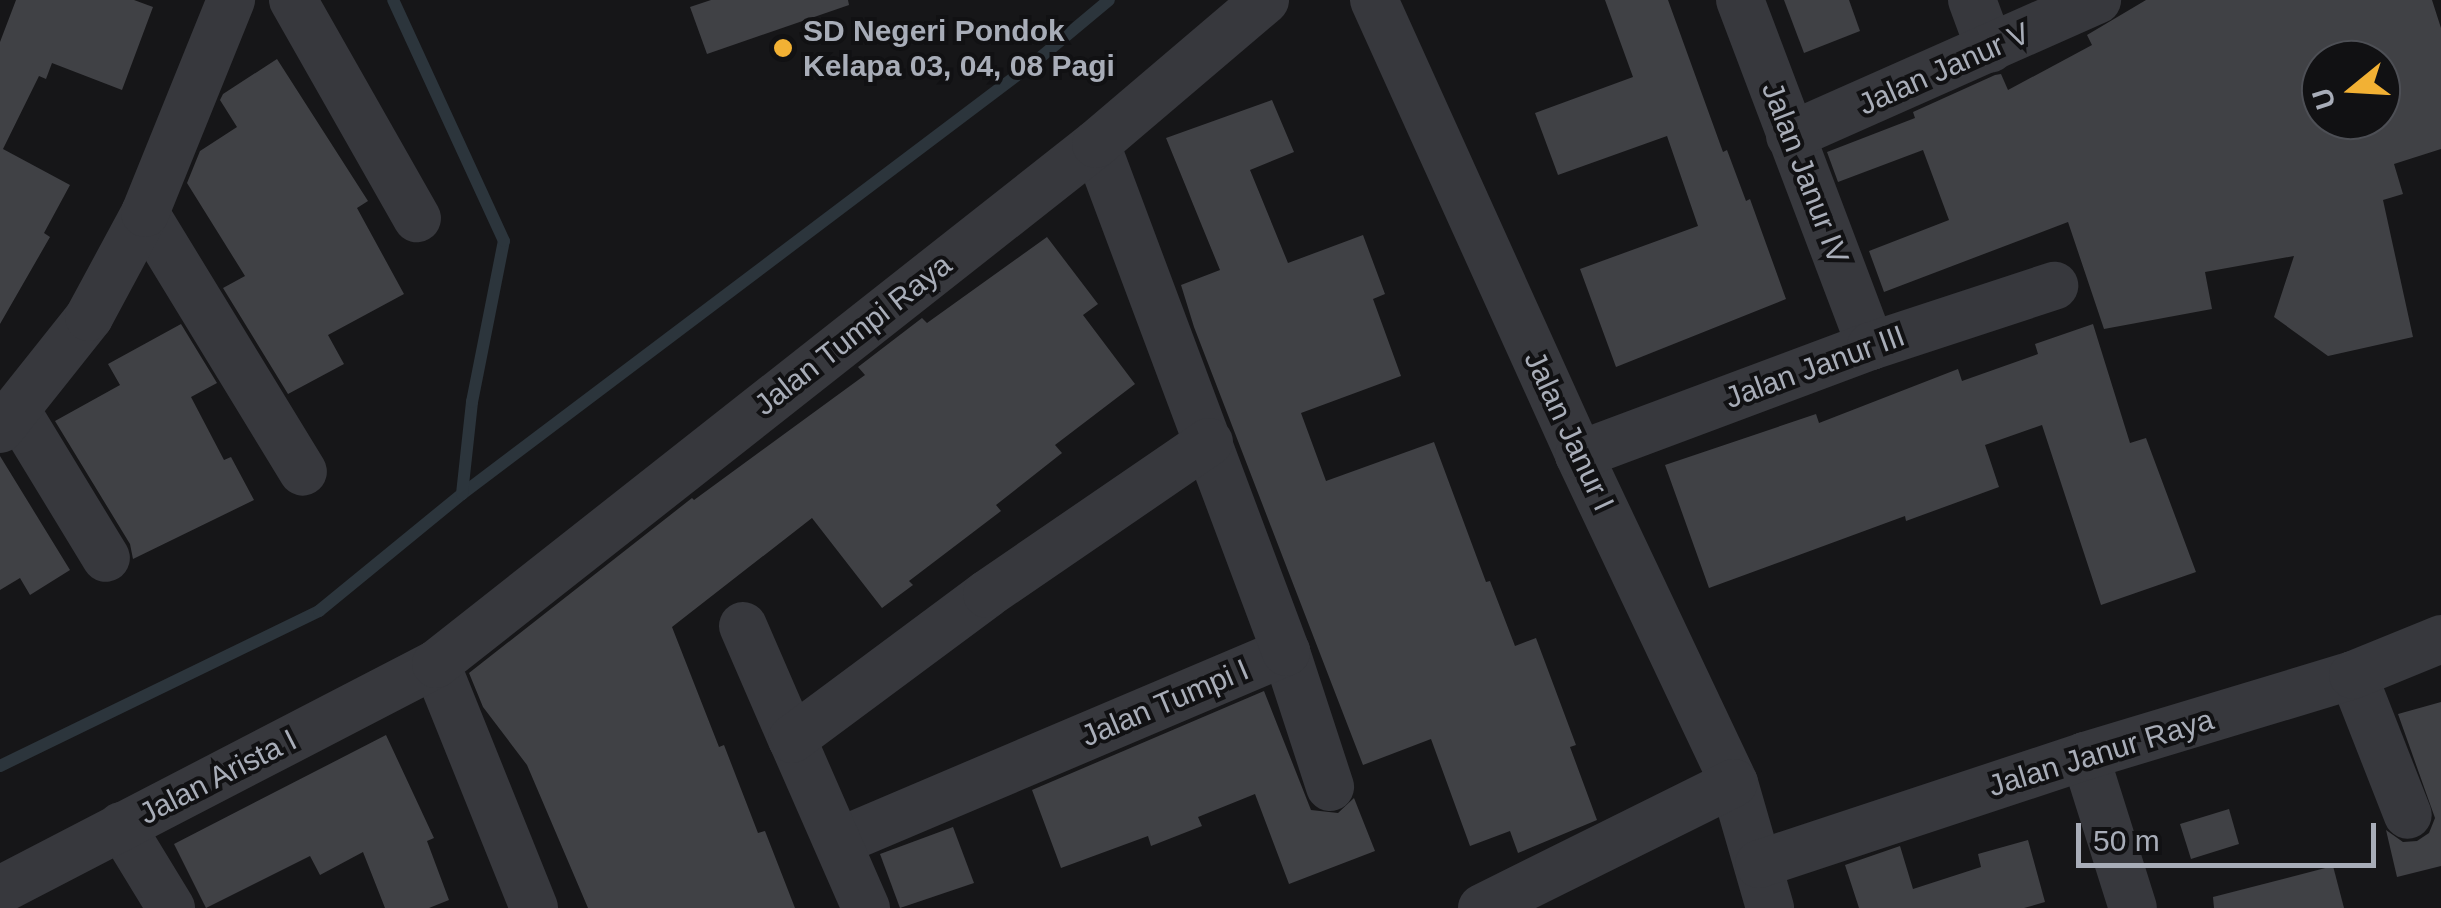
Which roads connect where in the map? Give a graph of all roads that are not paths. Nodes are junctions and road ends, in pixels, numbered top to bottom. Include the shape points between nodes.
1 (230, 0) edge
2 (293, 0) edge
3 (1265, 0) edge
4 (1374, 0) edge
5 (1740, 0) edge
6 (1972, 0) edge
7 (2097, 0) edge
8 (1990, 49) junction
9 (1790, 136) junction
10 (1096, 144) junction
11 (146, 214) junction
12 (416, 218) dead end
13 (2054, 286) dead end
14 (1872, 346) junction
15 (8, 420) edge
16 (1208, 442) junction
17 (1579, 456) junction
18 (303, 472) dead end
19 (106, 558) dead end
20 (743, 626) dead end
21 (2441, 639) edge
22 (1286, 652) junction
23 (436, 664) junction
24 (2353, 675) junction
25 (792, 739) junction
26 (2085, 756) junction
27 (1734, 783) junction
28 (1330, 787) dead end
29 (2408, 815) dead end
30 (121, 826) junction
31 (838, 842) junction
32 (1764, 886) edge
33 (0, 890) edge
34 (171, 908) edge
35 (534, 908) edge
36 (866, 908) edge
37 (1482, 908) edge
38 (2133, 908) edge

1 - 11 street
2 - 12 street
3 - 10 street, Jalan Tumpi Raya
4 - 17 street, Jalan Janur I
5 - 9 street, Jalan Janur IV
6 - 8 street
7 - 8 street, Jalan Janur V
8 - 9 street, Jalan Janur V
9 - 14 street, Jalan Janur IV
10 - 16 street, Jalan Tumpi I
10 - 23 street, Jalan Tumpi Raya
11 - 15 street via 89,317
11 - 18 street
13 - 14 street, Jalan Janur III
14 - 17 street, Jalan Janur III
15 - 19 street
16 - 22 street, Jalan Tumpi I
16 - 25 street
17 - 27 street, Jalan Janur I
20 - 25 street
21 - 24 street, Jalan Janur Raya
22 - 28 street
22 - 31 street, Jalan Tumpi I
23 - 30 street, Jalan Arista I
23 - 35 street
24 - 26 street, Jalan Janur Raya
24 - 29 street
25 - 31 street
26 - 32 street, Jalan Janur Raya
26 - 38 street
27 - 32 street, Jalan Janur I
27 - 37 street
30 - 33 street, Jalan Arista I
30 - 34 street
31 - 36 street

